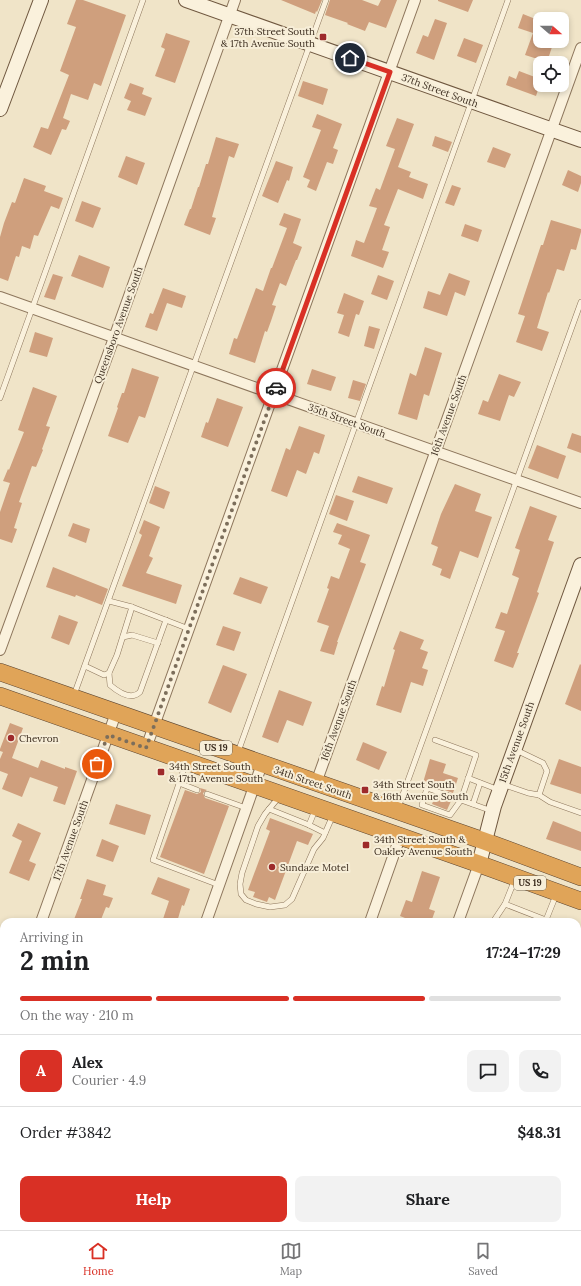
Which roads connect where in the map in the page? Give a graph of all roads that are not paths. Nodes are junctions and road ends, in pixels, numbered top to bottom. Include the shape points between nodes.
1 (41, 0) edge
2 (143, 0) edge
3 (186, 0) edge
4 (235, 0) edge
5 (326, 0) edge
6 (415, 0) edge
7 (508, 0) edge
8 (229, 15) junction
9 (310, 44) junction
10 (581, 48) edge
11 (390, 72) junction
12 (471, 101) junction
13 (0, 109) edge
14 (551, 130) junction
15 (581, 140) edge
16 (0, 297) edge
17 (581, 302) edge
18 (32, 309) junction
19 (114, 338) junction
20 (194, 366) junction
21 (274, 394) junction
22 (0, 398) edge
23 (355, 423) junction
24 (435, 452) junction
25 (516, 480) junction
26 (581, 503) edge
27 (581, 565) edge
28 (109, 600) junction
29 (132, 607) junction
30 (166, 620) junction
31 (189, 629) junction
32 (123, 637) junction
33 (158, 643) junction
34 (0, 650) edge
35 (85, 666) junction
36 (0, 672) edge
37 (109, 673) junction
38 (0, 696) edge
39 (73, 698) junction
40 (116, 713) junction
41 (154, 726) junction
42 (108, 735) junction
43 (435, 740) dead end
44 (146, 748) junction
45 (514, 749) junction
46 (237, 755) junction
47 (187, 762) junction
48 (262, 764) junction
49 (468, 778) junction
50 (179, 783) junction
51 (316, 783) junction
52 (480, 783) junction
53 (254, 786) junction
54 (500, 787) junction
55 (197, 790) dead end
56 (207, 794) dead end
57 (281, 795) junction
58 (539, 795) junction
59 (461, 800) junction
60 (473, 804) junction
61 (316, 807) junction
62 (246, 808) junction
63 (269, 809) junction
64 (397, 811) junction
65 (492, 811) junction
66 (419, 812) junction
67 (333, 813) junction
68 (581, 813) edge
69 (448, 822) junction
70 (309, 825) junction
71 (325, 832) junction
72 (400, 837) junction
73 (484, 841) junction
74 (479, 864) junction
75 (581, 876) edge
76 (515, 877) junction
77 (219, 885) junction
78 (557, 892) junction
79 (581, 901) edge
80 (505, 904) junction
81 (42, 918) edge
82 (207, 918) edge
83 (371, 918) edge
84 (459, 918) edge
85 (496, 918) edge
86 (541, 918) edge
87 (547, 918) edge

1 - 13 street
2 - 18 lane
3 - 8 street, 37th Street South
4 - 8 street, Queensboro Avenue South
5 - 9 lane
6 - 11 street
7 - 12 lane
8 - 9 street, 37th Street South
8 - 19 street, Queensboro Avenue South
9 - 11 street, 37th Street South
9 - 20 lane
10 - 14 street, 16th Avenue South
11 - 12 street, 37th Street South
11 - 21 street
12 - 14 street, 37th Street South
12 - 23 lane
14 - 15 street, 37th Street South
14 - 24 street, 16th Avenue South
16 - 18 street, 35th Street South
17 - 25 lane
18 - 19 street, 35th Street South
18 - 22 lane
19 - 20 street, 35th Street South
19 - 34 street, Queensboro Avenue South
20 - 21 street, 35th Street South
20 - 28 lane
21 - 23 street, 35th Street South
21 - 31 street
23 - 24 street, 35th Street South
23 - 46 lane
24 - 25 street, 35th Street South
24 - 51 street, 16th Avenue South
25 - 26 street, 35th Street South
25 - 64 lane
27 - 45 street, 15th Avenue South
28 - 29 lane
28 - 35 lane
29 - 30 lane
29 - 32 lane
30 - 31 lane
30 - 33 lane
31 - 41 street
32 - 33 lane via 132,635
32 - 37 lane
33 - 37 lane via 138,694 133,696 120,693 110,685
35 - 37 lane via 104,674
35 - 39 lane
36 - 39 highway, 34th Street South / US 19
38 - 42 highway, US 19
39 - 40 highway, 34th Street South / US 19
40 - 41 highway, 34th Street South / US 19
40 - 42 street, 17th Avenue South
41 - 44 street
41 - 46 highway, 34th Street South / US 19
42 - 44 highway, US 19
42 - 81 street, 17th Avenue South
43 - 49 lane via 476,755
44 - 47 highway, US 19
45 - 54 street, 15th Avenue South
45 - 58 lane via 543,763 547,771
46 - 48 highway, 34th Street South / US 19
47 - 50 lane
47 - 53 highway, US 19
48 - 51 highway, 34th Street South / US 19
48 - 53 street
49 - 52 lane
49 - 59 lane
50 - 55 lane
50 - 77 lane via 154,860
51 - 64 highway, 34th Street South / US 19
52 - 54 lane
52 - 60 lane
53 - 57 highway, US 19
53 - 62 street
54 - 58 lane
54 - 65 street, 15th Avenue South
56 - 62 lane
57 - 61 highway, US 19
57 - 63 lane
58 - 68 lane via 550,802
59 - 60 lane
59 - 66 lane via 427,788
59 - 69 lane
60 - 65 lane
61 - 67 highway, US 19
61 - 70 lane
62 - 77 street
63 - 70 lane
63 - 71 lane via 258,826 242,873 241,894 246,900 270,907 285,906 292,899 314,849
64 - 66 highway, 34th Street South / US 19
65 - 73 street, 15th Avenue South
66 - 69 highway, 34th Street South / US 19
67 - 71 lane
67 - 72 highway, US 19
69 - 73 highway, 34th Street South / US 19
70 - 71 lane
72 - 74 highway, US 19
72 - 83 street
73 - 74 street, 15th Avenue South
73 - 75 highway, 34th Street South / US 19
74 - 76 highway, US 19
74 - 84 street, 15th Avenue South
76 - 78 highway, US 19
76 - 80 lane
77 - 82 street
78 - 79 highway, US 19
78 - 87 lane
80 - 85 lane
80 - 86 lane

